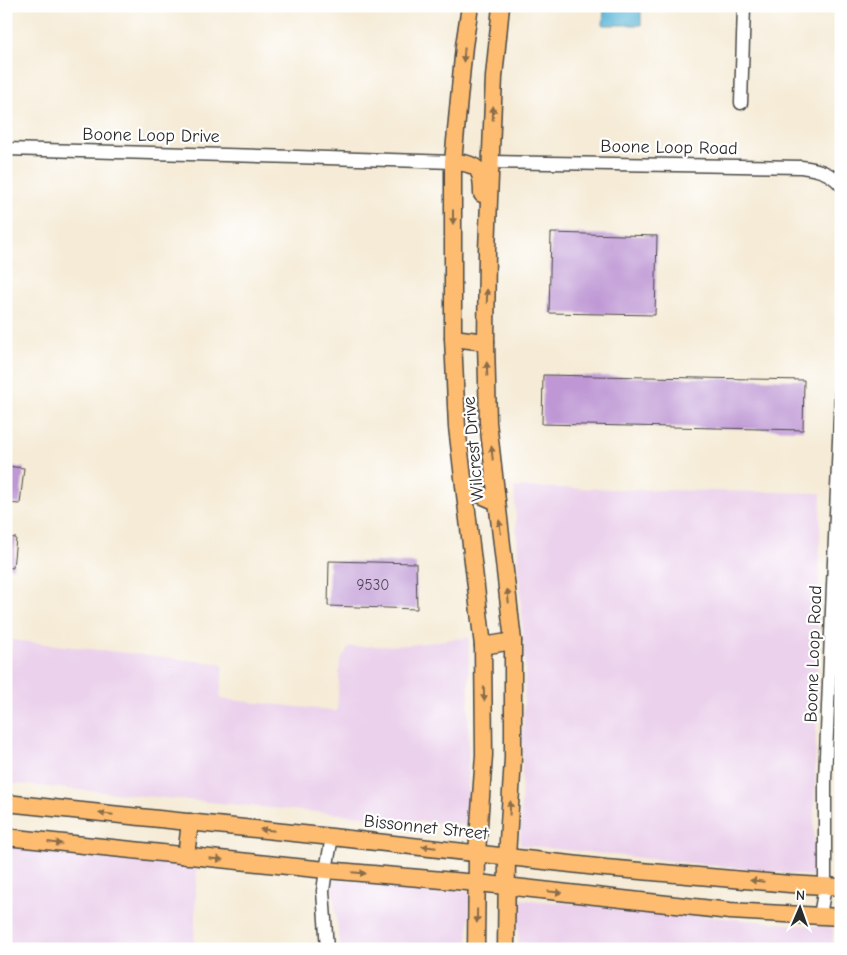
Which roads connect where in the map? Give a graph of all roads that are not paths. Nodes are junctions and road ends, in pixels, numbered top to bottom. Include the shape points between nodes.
1 (470, 6) edge
2 (501, 6) edge
3 (744, 6) edge
4 (741, 103) dead end
5 (6, 149) edge
6 (453, 162) junction
7 (492, 162) junction
8 (841, 185) edge
9 (487, 250) junction
10 (453, 338) junction
11 (486, 342) junction
12 (841, 392) edge
13 (465, 488) junction
14 (497, 502) junction
15 (513, 641) junction
16 (483, 646) junction
17 (6, 803) edge
18 (190, 822) junction
19 (6, 837) edge
20 (332, 837) junction
21 (477, 853) junction
22 (186, 856) junction
23 (507, 857) junction
24 (326, 870) junction
25 (478, 883) junction
26 (506, 887) junction
27 (833, 887) edge
28 (820, 916) junction
29 (841, 917) edge
30 (327, 949) edge
31 (476, 949) edge
32 (506, 949) edge

1 -> 6 main road, Wilcrest Drive
7 -> 2 main road, Wilcrest Drive via 494,77
3 - 4 street
5 - 6 street, Boone Loop Drive
6 - 9 main road via 472,165 482,178 482,230
6 -> 10 main road, Wilcrest Drive
7 - 8 street, Boone Loop Road via 801,167 829,174
7 - 9 main road, Wilcrest Drive
11 -> 9 main road, Wilcrest Drive
10 - 11 main road
10 - 13 main road, Wilcrest Drive via 457,427
14 -> 11 main road, Wilcrest Drive via 488,422
12 - 27 street, Boone Loop Road via 826,780
13 - 14 main road
13 - 16 main road, Wilcrest Drive
15 -> 14 main road, Wilcrest Drive
15 - 16 main road
23 -> 15 main road, Wilcrest Drive via 513,758
16 -> 21 main road, Wilcrest Drive via 484,755
18 -> 17 main road, Bissonnet Street
20 -> 18 main road, Bissonnet Street
18 - 22 main road
19 -> 22 main road
21 -> 20 main road, Bissonnet Street
20 - 24 street
21 - 23 main road, Bissonnet Street
21 - 25 main road, Wilcrest Drive
22 -> 24 main road
23 - 26 main road, Wilcrest Drive
27 -> 23 main road, Bissonnet Street
24 -> 25 main road
24 - 30 street via 323,891
25 - 26 main road
25 -> 31 main road, Wilcrest Drive
26 -> 28 main road via 730,911
26 - 32 main road, Wilcrest Drive
27 - 28 street, Boone Loop Road
28 - 29 main road

